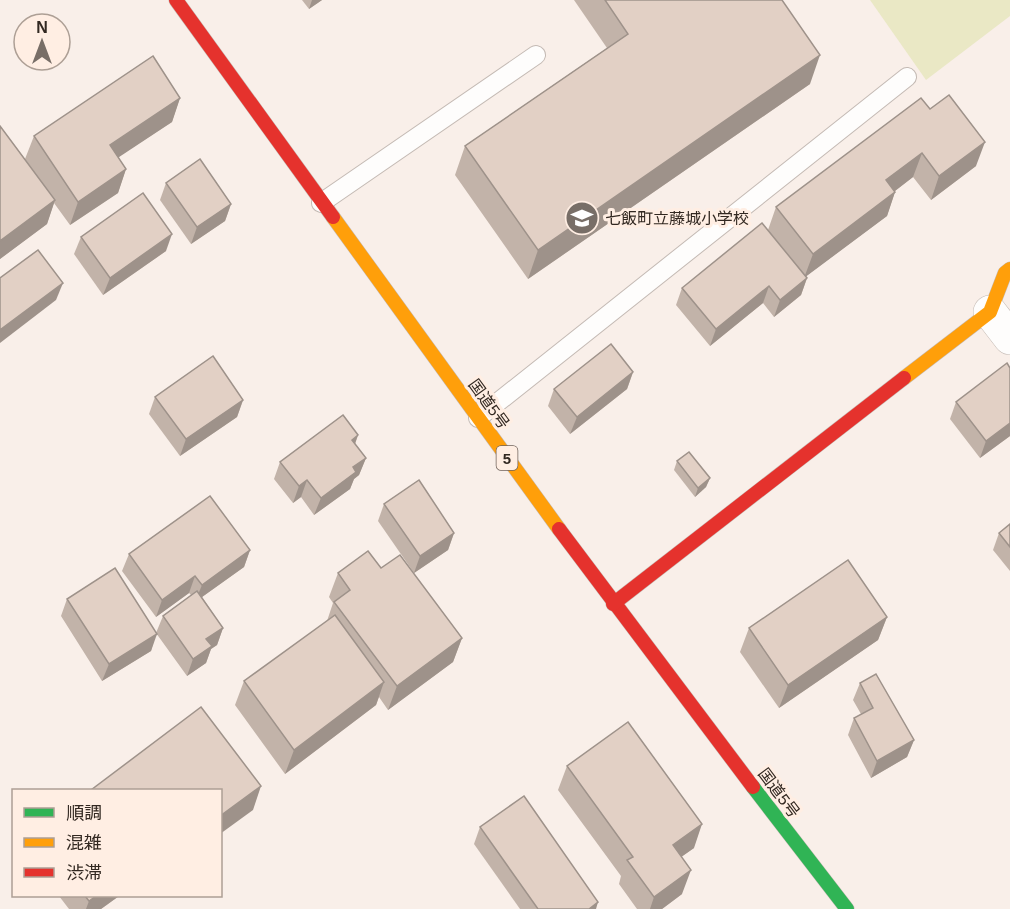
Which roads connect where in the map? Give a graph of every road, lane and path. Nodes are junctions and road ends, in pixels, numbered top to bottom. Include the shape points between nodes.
1 (176, 0) edge
2 (536, 55) dead end
3 (907, 77) dead end
4 (321, 203) junction
5 (1010, 269) edge
6 (990, 312) junction
7 (1010, 338) edge
8 (478, 418) junction
9 (613, 603) junction
10 (847, 909) edge

1 - 4 main road, 国道5号 / 5
2 - 4 lane
3 - 8 lane
4 - 8 main road, 国道5号 / 5
5 - 6 main road
6 - 7 street
6 - 9 main road
8 - 9 main road, 国道5号 / 5
9 - 10 main road, 国道5号 / 5

